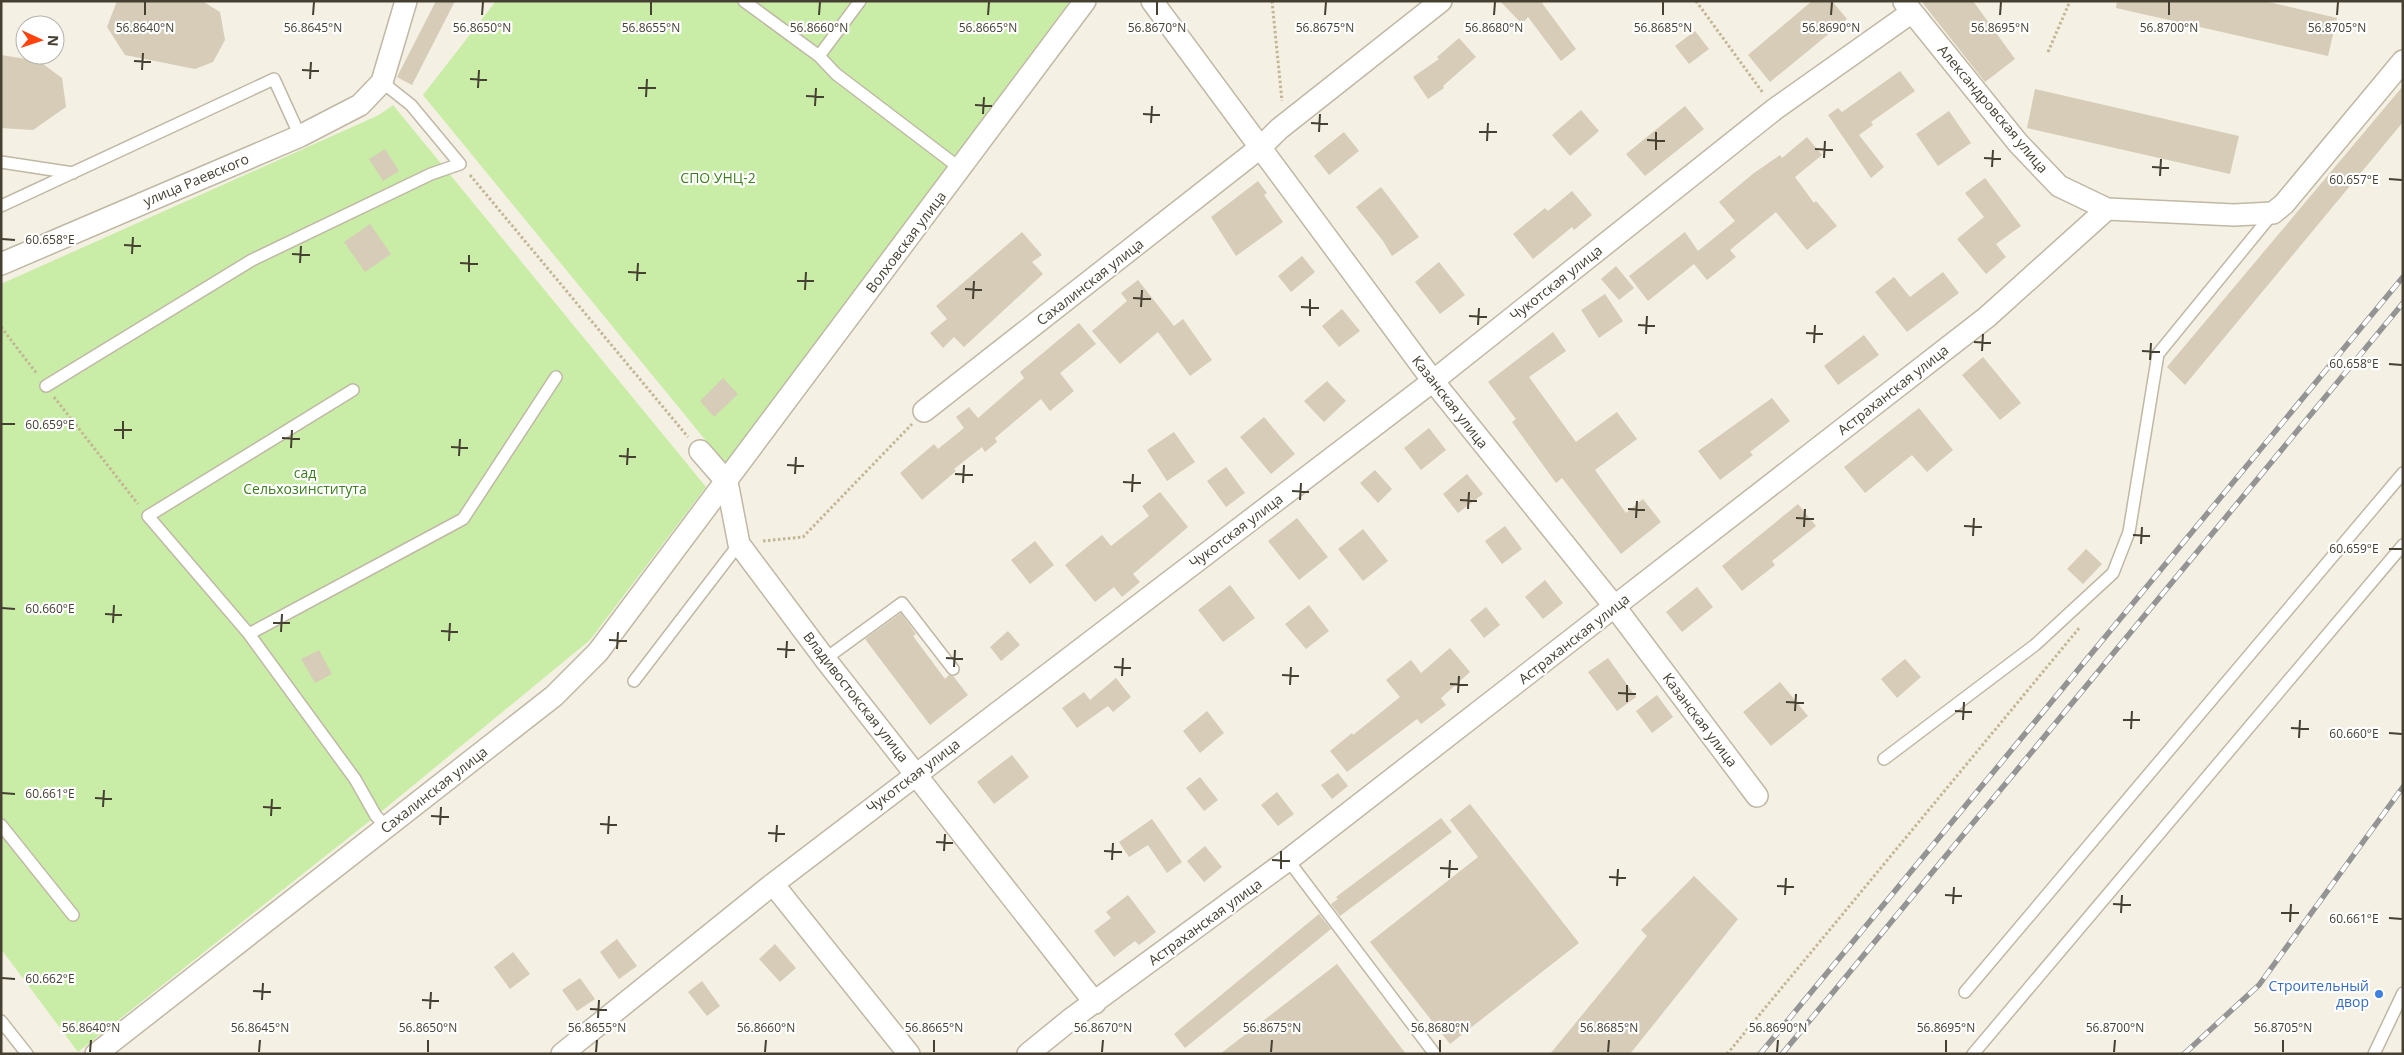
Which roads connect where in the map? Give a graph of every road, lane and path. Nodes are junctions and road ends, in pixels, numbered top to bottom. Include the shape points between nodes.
1 (406, 1) edge
2 (744, 1) edge
3 (860, 1) edge
4 (1086, 1) edge
5 (1152, 1) edge
6 (1272, 1) edge
7 (1441, 1) edge
8 (1696, 1) edge
9 (2070, 1) edge
10 (1908, 6) edge
11 (2048, 52) dead end
12 (819, 56) junction
13 (2403, 62) edge
14 (382, 82) junction
15 (1775, 109) junction
16 (1279, 129) junction
17 (300, 136) junction
18 (1261, 147) junction
19 (1, 162) edge
20 (460, 164) junction
21 (961, 168) junction
22 (73, 173) junction
23 (1, 206) edge
24 (2107, 209) junction
25 (2272, 213) junction
26 (1, 264) edge
27 (1, 328) edge
28 (556, 377) dead end
29 (1433, 381) junction
30 (46, 386) junction
31 (353, 390) dead end
32 (924, 411) joint
33 (700, 451) joint
34 (2403, 473) edge
35 (727, 482) junction
36 (148, 516) junction
37 (739, 544) junction
38 (2403, 545) edge
39 (1615, 607) junction
40 (2084, 622) dead end
41 (249, 634) junction
42 (825, 659) junction
43 (953, 669) dead end
44 (634, 681) dead end
45 (1884, 759) dead end
46 (916, 773) junction
47 (1757, 796) dead end
48 (1, 825) edge
49 (387, 827) junction
50 (1288, 860) junction
51 (773, 884) junction
52 (73, 915) dead end
53 (1965, 992) dead end
54 (2403, 993) edge
55 (1095, 1003) junction
56 (1, 1021) edge
57 (1434, 1053) edge
58 (27, 1054) edge
59 (96, 1054) edge
60 (562, 1054) edge
61 (909, 1054) edge
62 (1028, 1054) edge
63 (1727, 1054) edge
64 (1973, 1054) edge
65 (2374, 1054) edge

1 - 14 street
2 - 12 lane
3 - 12 lane
4 - 21 street, Волховская улица
5 - 18 street, Казанская улица
6 - 16 path via 1282,100
7 - 16 street, Сахалинская улица
8 - 15 path
9 - 11 path
10 - 15 street, Чукотская улица
10 - 24 street, Александровская улица via 2018,143 2059,186
12 - 21 lane via 836,74
13 - 25 street via 2284,204
14 - 17 street, улица Раевского via 360,105
14 - 20 lane via 411,105
15 - 29 street, Чукотская улица
16 - 18 street, Сахалинская улица
17 - 22 lane via 274,79
17 - 26 street, улица Раевского
18 - 29 street, Казанская улица
18 - 32 street, Сахалинская улица
19 - 22 lane
20 - 30 lane via 431,174 252,260
20 - 33 path
21 - 35 street, Волховская улица
22 - 23 lane
24 - 25 street, Александровская улица via 2234,216
24 - 39 street, Астраханская улица via 1987,317
25 - 45 lane via 2158,354 2129,532 2113,573 2035,644
27 - 30 path
28 - 41 lane via 463,519
29 - 39 street, Казанская улица
29 - 46 street, Чукотская улица
30 - 36 path
31 - 36 lane
32 - 37 path via 804,537
33 - 35 street
34 - 53 lane
35 - 37 street, Владивостокская улица
35 - 49 street, Сахалинская улица via 598,652 554,696
36 - 41 lane
37 - 42 street, Владивостокская улица
37 - 44 lane
38 - 64 lane
39 - 47 street, Казанская улица
39 - 50 street, Астраханская улица
40 - 63 path
41 - 49 lane via 355,779 376,816
42 - 43 lane via 902,603
42 - 46 street, Владивостокская улица
46 - 51 street, Чукотская улица
46 - 55 street, Владивостокская улица
48 - 52 lane
49 - 59 street, Сахалинская улица
50 - 55 street, Астраханская улица
50 - 57 lane
51 - 60 street, Чукотская улица
51 - 61 street
54 - 65 lane
55 - 62 street, Астраханская улица
56 - 58 lane

